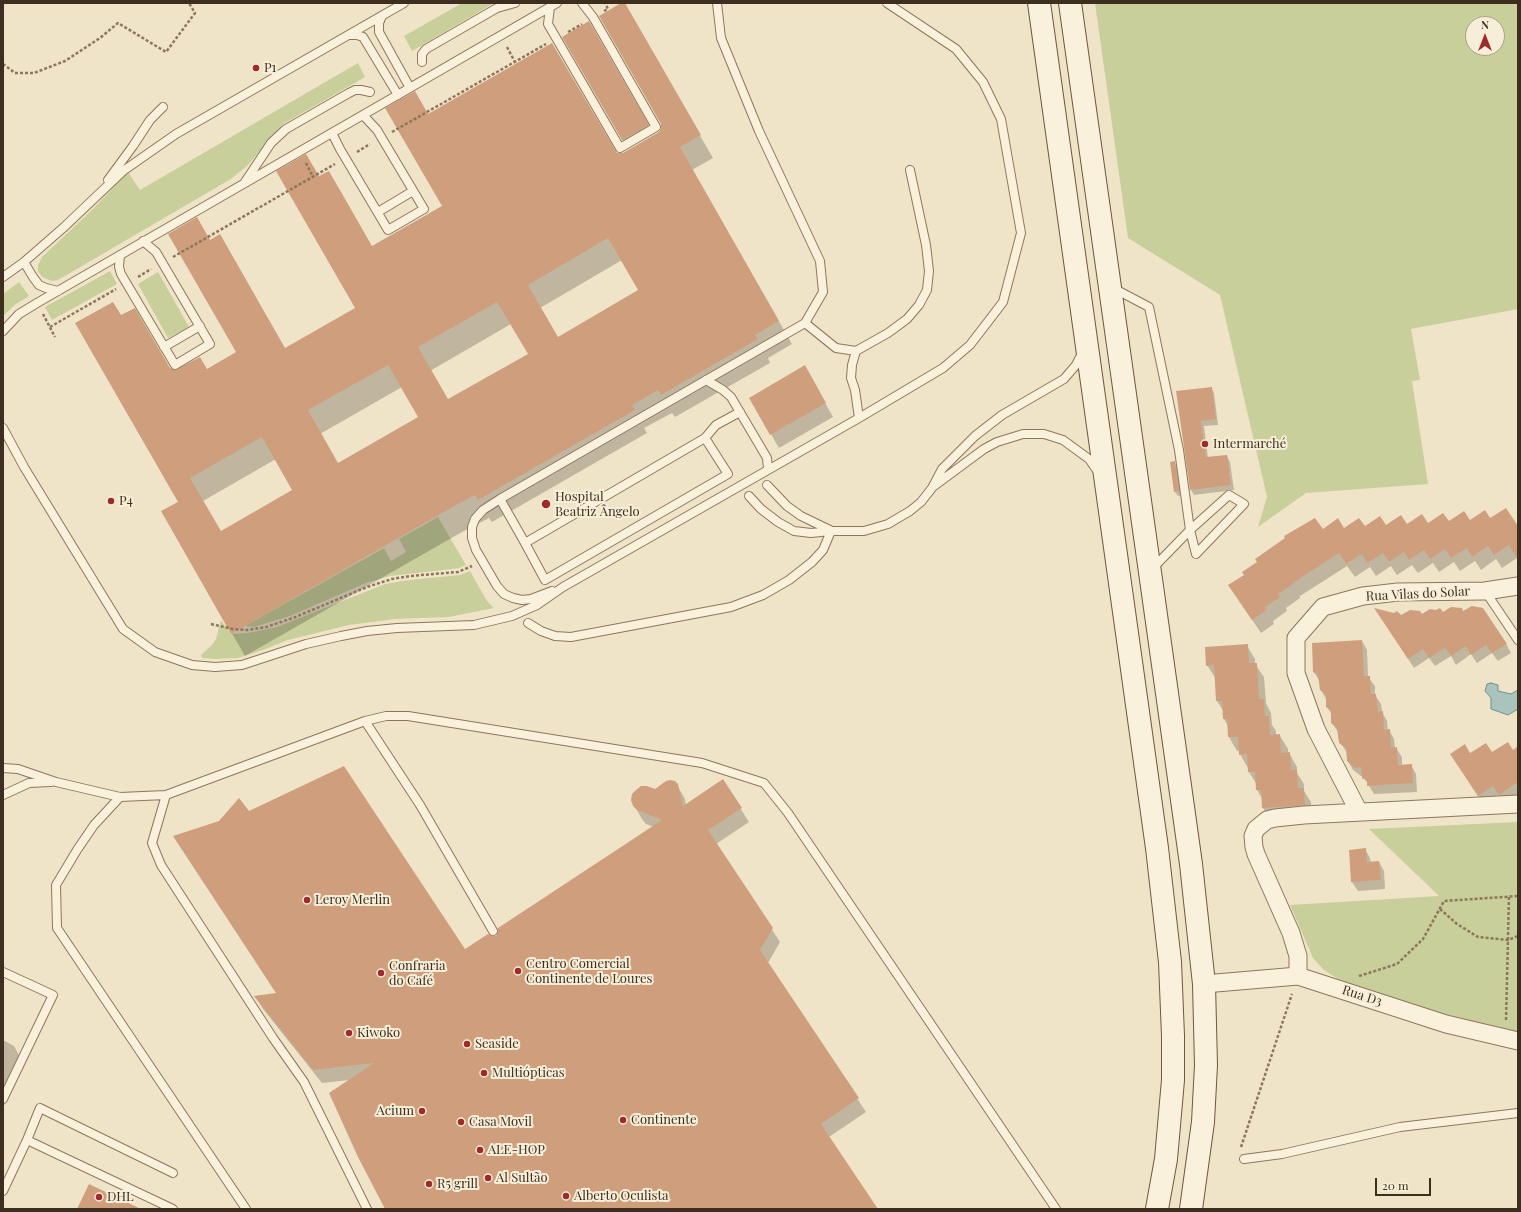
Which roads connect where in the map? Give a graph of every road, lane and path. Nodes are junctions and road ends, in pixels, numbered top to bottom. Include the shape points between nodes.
1 (189, 3) edge
2 (404, 3) edge
3 (515, 3) edge
4 (557, 3) edge
5 (582, 3) edge
6 (717, 3) edge
7 (887, 3) edge
8 (1039, 3) edge
9 (1070, 3) edge
10 (550, 7) junction
11 (382, 16) junction
12 (585, 22) dead end
13 (349, 34) junction
14 (563, 34) dead end
15 (505, 43) dead end
16 (548, 43) dead end
17 (422, 62) dead end
18 (515, 62) junction
19 (3, 64) edge
20 (410, 88) junction
21 (370, 92) dead end
22 (398, 95) junction
23 (163, 107) dead end
24 (363, 115) junction
25 (332, 133) junction
26 (390, 133) dead end
27 (374, 142) dead end
28 (353, 154) dead end
29 (303, 158) dead end
30 (338, 163) dead end
31 (910, 170) dead end
32 (314, 177) junction
33 (244, 184) junction
34 (413, 191) junction
35 (96, 195) junction
36 (378, 212) junction
37 (144, 241) junction
38 (120, 255) junction
39 (170, 258) dead end
40 (24, 262) junction
41 (155, 267) dead end
42 (3, 277) edge
43 (134, 279) dead end
44 (1110, 286) junction
45 (118, 288) dead end
46 (58, 291) junction
47 (41, 310) dead end
48 (805, 324) junction
49 (200, 326) junction
50 (50, 327) junction
51 (3, 331) edge
52 (55, 337) dead end
53 (1086, 337) junction
54 (164, 347) junction
55 (856, 351) junction
56 (706, 380) junction
57 (740, 412) junction
58 (859, 418) junction
59 (3, 428) edge
60 (705, 438) junction
61 (768, 470) junction
62 (1107, 484) junction
63 (767, 485) dead end
64 (932, 488) junction
65 (748, 496) dead end
66 (500, 499) junction
67 (1190, 530) junction
68 (831, 531) junction
69 (525, 543) junction
70 (483, 561) junction
71 (1150, 572) junction
72 (1518, 586) edge
73 (563, 587) junction
74 (1485, 591) junction
75 (528, 623) dead end
76 (211, 624) dead end
77 (1518, 640) edge
78 (365, 721) junction
79 (3, 768) edge
80 (56, 782) junction
81 (3, 795) edge
82 (166, 795) junction
83 (120, 797) junction
84 (1518, 804) edge
85 (1359, 812) junction
86 (1510, 896) junction
87 (1518, 896) edge
88 (1440, 909) junction
89 (493, 931) dead end
90 (1518, 936) edge
91 (1508, 940) junction
92 (3, 972) edge
93 (1298, 976) junction
94 (1204, 984) junction
95 (1344, 990) junction
96 (1512, 1040) edge
97 (3, 1099) edge
98 (1518, 1113) edge
99 (27, 1140) junction
100 (1244, 1160) joint
101 (173, 1173) dead end
102 (3, 1191) edge
103 (173, 1209) edge
104 (246, 1209) edge
105 (367, 1209) edge
106 (1056, 1209) edge
107 (1157, 1209) edge
108 (1191, 1209) edge

1 - 19 path via 195,13 166,52 118,23 65,61 34,73 15,73
2 - 11 lane
3 - 17 lane via 497,8 426,50 422,54
4 - 10 lane
5 - 10 lane via 593,17 656,127 620,148 548,24
6 - 48 lane via 721,38 759,131 820,261 823,292
7 - 58 lane via 956,48 983,82 1001,119 1021,234 1003,302 970,345 943,368
8 - 53 main road
9 - 44 main road
10 - 20 lane
11 - 13 lane
11 - 20 lane via 378,23 379,32
12 - 14 path
13 - 22 lane via 363,37
13 - 35 lane via 176,134 123,171
15 - 18 path
16 - 18 path
18 - 26 path
20 - 22 lane
21 - 33 lane via 355,90 286,130 271,143
22 - 24 lane
23 - 35 lane via 150,120
24 - 25 lane
24 - 34 lane via 377,130
25 - 33 lane
25 - 36 lane
27 - 28 path
29 - 32 path
30 - 32 path
31 - 55 lane via 926,245 929,271 927,290 907,319
32 - 39 path
33 - 37 lane
34 - 36 lane
34 - 36 lane via 424,209 388,230
35 - 40 lane
37 - 38 lane
37 - 49 lane via 156,252
38 - 46 lane
38 - 54 lane via 121,274
40 - 42 lane
40 - 46 lane via 40,284
41 - 43 path
44 - 67 lane via 1149,307 1179,450
44 - 71 main road
45 - 50 path
46 - 51 lane via 19,314
47 - 50 path
48 - 55 lane via 836,348
48 - 56 lane
49 - 54 lane
49 - 54 lane via 210,344 175,365
50 - 52 path
53 - 62 main road
53 - 64 lane via 1083,352 1064,379 985,427 942,469
55 - 58 lane via 851,378
56 - 57 lane via 727,393
56 - 66 lane
57 - 60 lane via 716,425
57 - 61 lane via 767,458
58 - 61 lane
59 - 73 lane via 123,629 155,652 192,665 242,665 306,644 367,631 474,625 512,616 531,608
60 - 69 lane
60 - 69 lane via 728,474 545,580
61 - 73 lane
62 - 64 lane via 1089,459 1064,440 1044,434 1023,434 984,449
62 - 107 main road via 1158,848 1170,962 1173,1080 1166,1158
63 - 68 lane via 801,516
64 - 68 lane via 910,511 888,524 864,530
65 - 68 lane via 778,522 794,530 811,533
66 - 69 lane
66 - 70 lane via 474,519 472,538
67 - 67 lane via 1229,495 1244,504 1196,554
67 - 71 lane
68 - 75 lane via 823,550 789,580 763,595 731,607 571,637 555,636
70 - 73 lane via 497,586 512,598 531,599
70 - 76 path via 458,572 392,579 266,627 248,630
71 - 94 main road via 1191,864
72 - 74 street, Rua Vilas do Solar
74 - 77 lane
74 - 85 street, Rua Vilas do Solar via 1398,592 1363,596 1323,607 1296,638 1296,673 1316,730
78 - 82 lane
78 - 89 lane via 420,805
78 - 106 lane via 386,716 408,716 483,727 702,763 764,783 788,813
79 - 80 lane via 18,769
80 - 81 lane via 29,783
80 - 83 lane
82 - 83 lane
82 - 105 lane via 152,843 161,865 304,1082
83 - 104 lane via 94,825 56,885 58,928
84 - 85 street
85 - 93 street via 1275,818 1260,825 1253,836 1256,854 1291,933 1298,956
86 - 87 path
86 - 88 path via 1444,901
86 - 91 path
88 - 91 path via 1478,938
88 - 95 path via 1424,939 1397,964 1358,976
90 - 91 path
91 - 96 path
92 - 97 lane via 53,995
93 - 94 street, Rua D3
93 - 95 street, Rua D3
93 - 100 path via 1239,1153
94 - 108 main road via 1206,1065 1203,1122
95 - 96 street, Rua D3 via 1446,1024
98 - 100 lane via 1400,1127
99 - 101 lane via 40,1108
99 - 102 lane
99 - 103 lane

